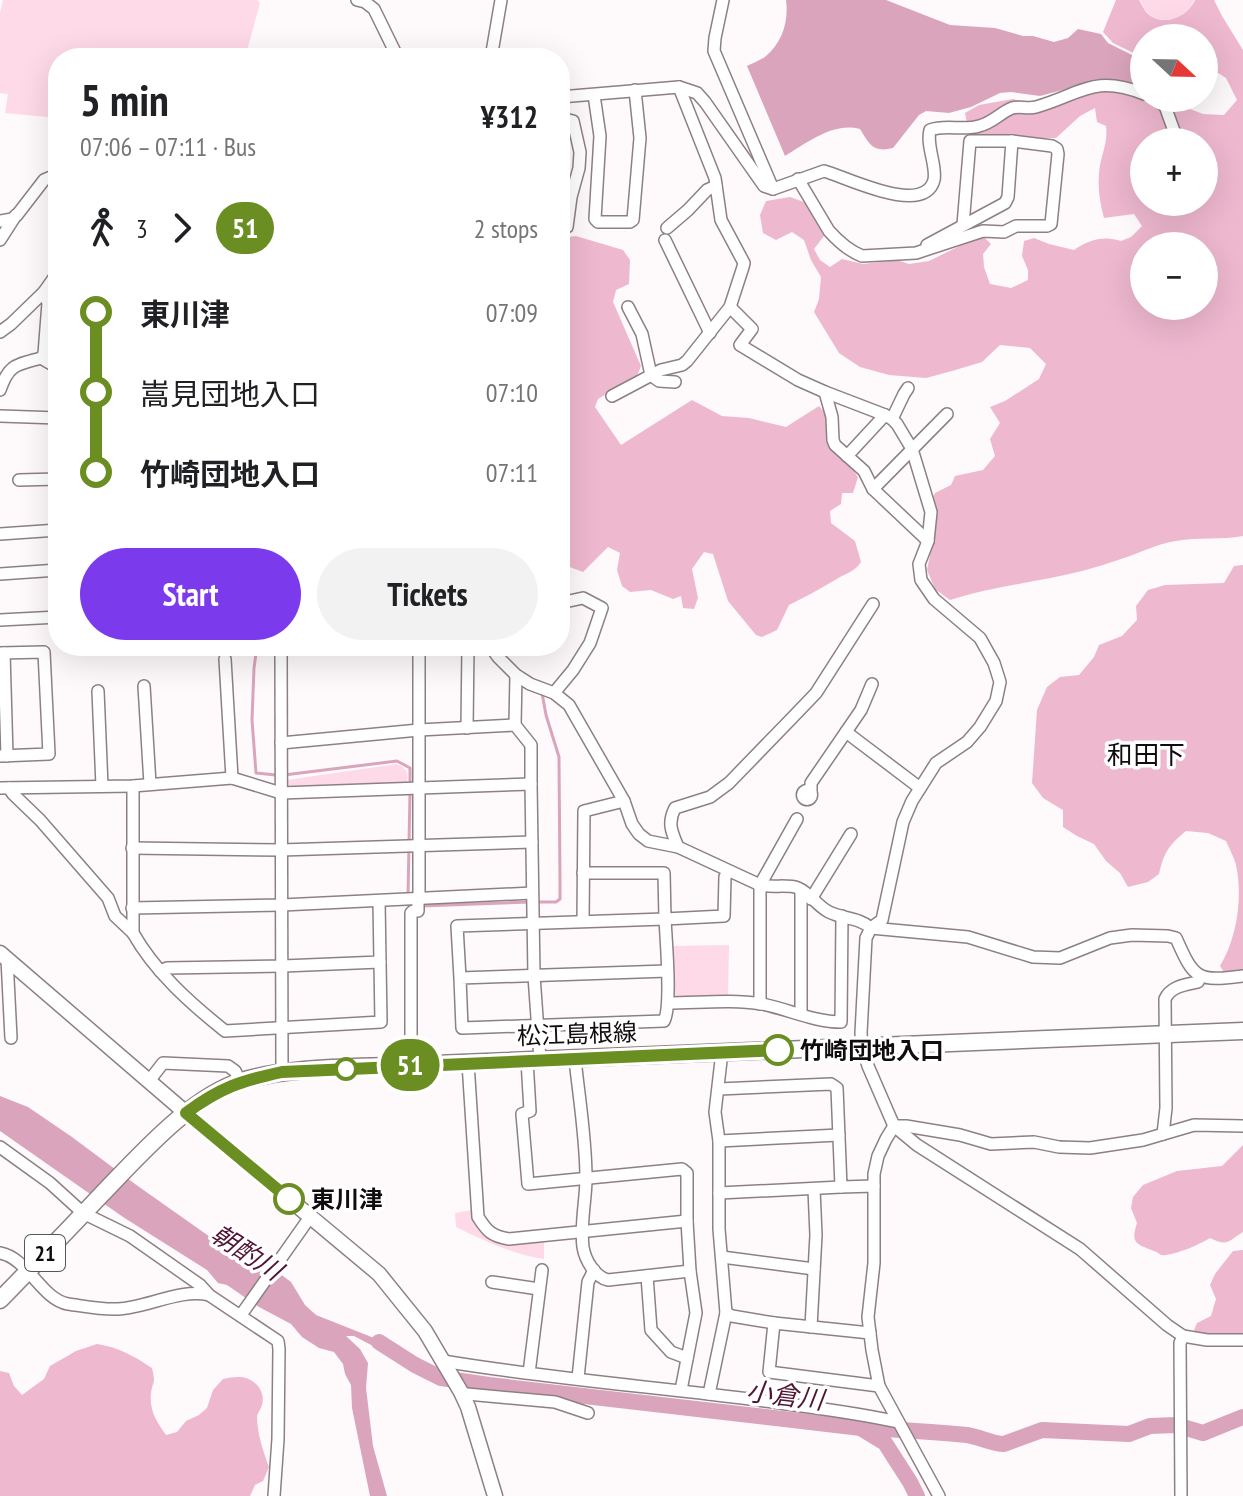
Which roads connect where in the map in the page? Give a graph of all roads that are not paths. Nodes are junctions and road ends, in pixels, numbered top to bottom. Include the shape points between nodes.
1 (501, 0) edge
2 (723, 0) edge
3 (363, 1) edge
4 (393, 48) edge
5 (493, 48) edge
6 (679, 87) junction
7 (1130, 89) edge
8 (635, 90) junction
9 (594, 95) junction
10 (570, 96) edge
11 (570, 120) edge
12 (1012, 141) junction
13 (48, 178) edge
14 (798, 179) junction
15 (716, 186) junction
16 (773, 189) junction
17 (570, 204) edge
18 (17, 215) junction
19 (0, 221) edge
20 (963, 225) junction
21 (0, 240) edge
22 (916, 253) junction
23 (48, 301) edge
24 (628, 307) dead end
25 (730, 307) junction
26 (48, 318) edge
27 (0, 332) edge
28 (710, 333) junction
29 (41, 358) junction
30 (48, 362) edge
31 (651, 375) junction
32 (675, 382) dead end
33 (908, 388) dead end
34 (0, 390) edge
35 (825, 392) junction
36 (612, 396) dead end
37 (947, 414) dead end
38 (0, 416) edge
39 (888, 417) junction
40 (48, 418) edge
41 (912, 449) junction
42 (847, 456) junction
43 (48, 479) edge
44 (19, 480) dead end
45 (873, 489) junction
46 (48, 531) edge
47 (0, 534) edge
48 (928, 541) junction
49 (48, 571) edge
50 (0, 574) edge
51 (570, 601) edge
52 (873, 604) dead end
53 (48, 618) edge
54 (0, 620) edge
55 (2, 653) edge
56 (281, 656) edge
57 (419, 656) edge
58 (468, 656) edge
59 (497, 656) edge
60 (225, 659) dead end
61 (516, 675) junction
62 (872, 684) dead end
63 (144, 686) dead end
64 (98, 691) dead end
65 (554, 693) junction
66 (515, 725) junction
67 (467, 728) junction
68 (419, 730) junction
69 (846, 732) junction
70 (281, 743) junction
71 (4, 756) edge
72 (232, 778) junction
73 (281, 781) junction
74 (150, 784) junction
75 (531, 784) junction
76 (102, 786) junction
77 (133, 786) junction
78 (5, 788) edge
79 (413, 788) junction
80 (920, 788) junction
81 (811, 795) dead end
82 (624, 801) junction
83 (797, 819) dead end
84 (851, 834) dead end
85 (532, 842) junction
86 (413, 846) junction
87 (678, 847) junction
88 (132, 848) junction
89 (281, 850) junction
90 (728, 871) junction
91 (583, 873) junction
92 (760, 885) junction
93 (801, 890) junction
94 (532, 893) junction
95 (811, 899) junction
96 (379, 901) junction
97 (416, 901) junction
98 (282, 905) junction
99 (132, 908) junction
100 (842, 916) junction
101 (665, 919) junction
102 (583, 921) junction
103 (533, 924) junction
104 (871, 928) junction
105 (133, 933) junction
106 (4, 956) edge
107 (380, 962) junction
108 (283, 966) junction
109 (160, 971) junction
110 (667, 971) junction
111 (534, 976) junction
112 (1243, 976) edge
113 (1200, 977) junction
114 (460, 978) junction
115 (668, 1003) junction
116 (760, 1004) junction
117 (801, 1014) junction
118 (5, 1020) edge
119 (537, 1025) junction
120 (283, 1028) junction
121 (1243, 1031) edge
122 (1164, 1034) junction
123 (11, 1038) dead end
124 (862, 1047) junction
125 (722, 1052) junction
126 (575, 1059) junction
127 (533, 1060) junction
128 (468, 1063) junction
129 (411, 1065) junction
130 (282, 1072) junction
131 (149, 1081) junction
132 (240, 1081) junction
133 (719, 1089) junction
134 (186, 1113) junction
135 (894, 1126) junction
136 (1243, 1126) edge
137 (1163, 1134) junction
138 (839, 1135) junction
139 (719, 1141) junction
140 (0, 1147) edge
141 (586, 1178) junction
142 (874, 1186) junction
143 (841, 1187) junction
144 (814, 1189) junction
145 (719, 1193) junction
146 (87, 1210) junction
147 (310, 1217) junction
148 (687, 1221) junction
149 (583, 1230) junction
150 (0, 1253) edge
151 (722, 1257) junction
152 (814, 1269) junction
153 (542, 1270) dead end
154 (594, 1270) junction
155 (28, 1271) junction
156 (690, 1271) junction
157 (647, 1276) junction
158 (492, 1282) dead end
159 (539, 1289) junction
160 (209, 1295) junction
161 (0, 1300) edge
162 (243, 1313) junction
163 (726, 1313) junction
164 (774, 1323) junction
165 (811, 1327) junction
166 (870, 1333) junction
167 (1183, 1336) junction
168 (1243, 1340) edge
169 (687, 1358) junction
170 (445, 1364) junction
171 (529, 1373) junction
172 (578, 1378) junction
173 (879, 1386) junction
174 (681, 1390) junction
175 (464, 1393) junction
176 (709, 1394) junction
177 (588, 1413) dead end
178 (898, 1424) junction
179 (274, 1496) edge
180 (495, 1496) edge
181 (939, 1496) edge
182 (1181, 1496) edge

1 - 5 street
2 - 16 street via 716,60
3 - 4 street via 374,9
6 - 8 street
6 - 15 street
6 - 16 street via 697,93 764,186
7 - 14 street via 1090,87 1036,107 1014,107 982,126 930,130 934,181 916,196 889,193 824,171
8 - 9 street
8 - 9 street via 640,138 630,222 595,219 600,136
9 - 10 street
11 - 17 street via 580,152
12 - 20 street via 1006,201
12 - 20 street via 970,141
12 - 22 street via 1057,149 1051,224 983,231
13 - 18 street
14 - 16 street
14 - 22 street via 829,231 856,254
15 - 25 street via 721,220 744,263
15 - 28 street via 666,234
18 - 19 street
18 - 21 street
20 - 22 street
23 - 27 street
24 - 31 street via 642,334
25 - 28 street
25 - 35 street via 752,329 740,345
26 - 29 street
28 - 31 street via 682,365
29 - 30 street
29 - 34 street via 8,371
31 - 32 street
31 - 36 street
33 - 39 street
35 - 39 street
35 - 42 street via 833,440
37 - 41 street
38 - 40 street
39 - 41 street
39 - 42 street
41 - 45 street
41 - 48 street via 931,512
42 - 45 street via 864,471
43 - 44 street
45 - 48 street
46 - 47 street
48 - 80 street via 919,564 921,580 934,599 980,638 1000,682 996,701 973,736 940,760
49 - 50 street
51 - 65 street via 583,598 602,608 590,643
52 - 87 street via 816,693 761,751 710,797 675,808 670,828
53 - 54 street
55 - 71 street
55 - 71 street via 44,652 49,754
56 - 70 street
57 - 68 street
58 - 67 street
59 - 61 street
60 - 72 street
61 - 65 street
61 - 66 street
62 - 69 street
63 - 74 street
64 - 76 street
65 - 82 street via 579,720
66 - 67 street
66 - 75 street via 531,745
67 - 68 street
68 - 70 street
68 - 79 street
69 - 80 street
69 - 81 street via 811,783
70 - 73 street
72 - 73 street
72 - 74 street
73 - 79 street
73 - 89 street
74 - 77 street
75 - 79 street
75 - 85 street
76 - 77 street
76 - 78 street
77 - 88 street
78 - 105 street via 40,820
79 - 86 street
80 - 104 street via 903,822 882,920
82 - 87 street via 639,834
82 - 91 street via 584,811
83 - 92 street
84 - 95 street
85 - 86 street
85 - 94 street
86 - 89 street
86 - 97 street
87 - 90 street
88 - 89 street
88 - 99 street
89 - 98 street
90 - 92 street
90 - 101 street via 724,916
91 - 101 street via 664,873
91 - 102 street
92 - 93 street
92 - 116 street
93 - 95 street
93 - 117 street
94 - 97 street
94 - 103 street
95 - 100 street
96 - 97 street
96 - 98 street
96 - 107 street
97 - 129 street via 418,911 411,913
98 - 99 street
98 - 108 street
99 - 105 street
100 - 104 street
100 - 117 street via 841,1022
101 - 102 street
101 - 110 street
102 - 103 street
103 - 111 street
103 - 114 street via 457,926
104 - 113 street via 968,937 1033,957 1060,958 1110,938 1168,936 1176,938
104 - 124 street via 866,938
105 - 109 street
106 - 118 street
106 - 131 street
107 - 108 street
107 - 120 street via 381,1022
108 - 109 street
108 - 120 street
109 - 120 street via 225,1031
110 - 111 street
110 - 115 street
111 - 114 street
111 - 119 street
112 - 113 street
113 - 122 street via 1166,995
114 - 119 street via 462,1028
115 - 116 street
115 - 119 street via 664,1021
116 - 117 street
118 - 123 street
119 - 127 street
120 - 130 street
121 - 122 main road, 松江島根線 / 21
122 - 124 main road, 松江島根線 / 21
122 - 137 street
124 - 125 main road, 松江島根線 / 21
124 - 135 street
125 - 126 main road, 松江島根線 / 21
125 - 133 street
126 - 127 main road, 松江島根線 / 21
126 - 141 street
127 - 128 main road, 松江島根線 / 21
127 - 141 street via 530,1111 522,1114 528,1184
128 - 129 main road, 松江島根線 / 21
128 - 149 street via 478,1217 487,1231 509,1239
129 - 130 main road, 松江島根線 / 21
130 - 132 main road, 松江島根線 / 21
131 - 132 street via 163,1063 228,1066
131 - 134 street
132 - 134 main road, 松江島根線 / 21
133 - 138 street via 831,1084 837,1088
133 - 139 street
134 - 146 main road, 松江島根線 / 21
134 - 147 street
135 - 137 street via 991,1144 1090,1148
135 - 142 street via 878,1156
135 - 167 street via 1080,1249
136 - 137 street via 1194,1125
138 - 139 street
138 - 143 street
139 - 145 street
140 - 146 street
141 - 148 street via 682,1169 687,1173
141 - 149 street
142 - 143 street
142 - 166 street
143 - 144 street
144 - 145 street
144 - 152 street
145 - 151 street
146 - 155 main road, 松江島根線 / 21
146 - 160 street
147 - 162 street
147 - 170 street via 379,1274
148 - 149 street
148 - 156 street
149 - 154 street via 583,1249
150 - 155 street
151 - 152 street
151 - 163 street
152 - 165 street
153 - 159 street
154 - 157 street via 608,1280
154 - 172 street via 588,1282
155 - 160 street via 64,1303 118,1309
155 - 161 main road, 松江島根線 / 21
156 - 157 street
156 - 169 street via 696,1313
157 - 169 street via 651,1330 671,1352
158 - 159 street
159 - 171 street
160 - 162 street
162 - 179 street via 278,1341
163 - 164 street
163 - 176 street
164 - 165 street
164 - 173 street via 769,1372
165 - 166 street
166 - 173 street
167 - 168 street
167 - 182 street
169 - 174 street
170 - 171 street
170 - 175 street
171 - 172 street
172 - 174 street
173 - 178 street
174 - 176 street
175 - 177 street via 555,1402
175 - 180 street
176 - 178 street
178 - 181 street

